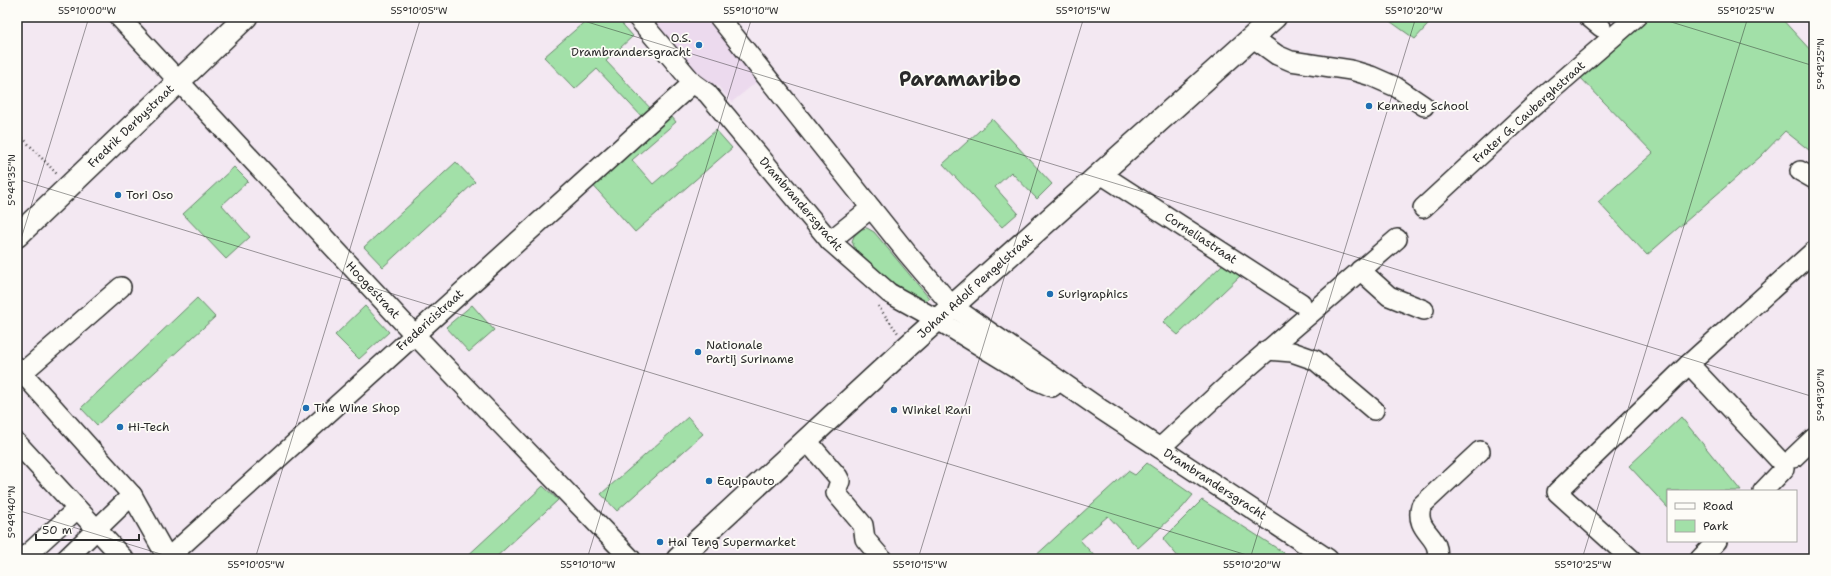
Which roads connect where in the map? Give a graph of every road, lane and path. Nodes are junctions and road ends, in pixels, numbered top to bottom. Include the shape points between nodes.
1 (119, 17) edge
2 (246, 17) edge
3 (637, 17) edge
4 (719, 17) edge
5 (1274, 17) edge
6 (1636, 17) edge
7 (1252, 37) junction
8 (179, 80) junction
9 (693, 83) junction
10 (1424, 106) dead end
11 (17, 132) edge
12 (1101, 174) junction
13 (69, 186) junction
14 (871, 208) junction
15 (1423, 208) dead end
16 (17, 236) edge
17 (1397, 239) dead end
18 (830, 241) junction
19 (1813, 254) edge
20 (1360, 270) junction
21 (121, 287) dead end
22 (1301, 302) dead end
23 (1424, 310) dead end
24 (945, 313) junction
25 (414, 334) junction
26 (1268, 350) junction
27 (1689, 364) junction
28 (20, 370) edge
29 (1374, 410) dead end
30 (1814, 438) edge
31 (807, 441) junction
32 (17, 444) edge
33 (1160, 448) junction
34 (1480, 451) dead end
35 (1793, 458) dead end
36 (1764, 490) edge
37 (132, 495) junction
38 (77, 509) junction
39 (95, 530) junction
40 (1716, 542) edge
41 (17, 557) edge
42 (168, 558) edge
43 (66, 559) edge
44 (124, 559) edge
45 (631, 559) edge
46 (678, 559) edge
47 (882, 559) edge
48 (1328, 559) edge
49 (1437, 559) edge
50 (1632, 559) edge
51 (1700, 559) edge

1 - 8 street, Hoogestraat
2 - 8 main road, Fredrik Derbystraat
3 - 9 street, Drambrandersgracht
4 - 14 street, Drambrandersgracht
5 - 7 main road, Johan Adolf Pengelstraat
6 - 15 street, Frater G. Cauberghstraat via 1538,101
7 - 10 street via 1277,55 1291,61 1351,70 1396,86
7 - 12 main road, Johan Adolf Pengelstraat
8 - 13 main road, Fredrik Derbystraat
8 - 25 street, Hoogestraat
9 - 18 street, Drambrandersgracht via 707,93
9 - 25 street, Fredericistraat
11 - 13 path
12 - 22 street, Corneliastraat
12 - 24 main road, Johan Adolf Pengelstraat
13 - 16 main road, Fredrik Derbystraat
14 - 18 street
14 - 24 street, Drambrandersgracht
17 - 20 street
18 - 24 street, Drambrandersgracht via 889,294
19 - 27 street
20 - 23 street via 1389,296
20 - 26 street
21 - 28 street
24 - 31 main road, Johan Adolf Pengelstraat
24 - 33 street, Drambrandersgracht
25 - 42 street, Fredericistraat
25 - 45 street, Hoogestraat
26 - 29 street via 1292,352 1315,360
26 - 33 street
27 - 36 street via 1783,464 1783,470
27 - 50 street via 1557,492
28 - 37 street
30 - 35 street
31 - 46 main road, Johan Adolf Pengelstraat
31 - 47 street via 838,477 840,481 836,493 863,526 865,539
32 - 38 street
33 - 48 street, Drambrandersgracht
34 - 49 street via 1421,506 1421,524 1436,543
37 - 39 street
37 - 42 street
38 - 39 street
38 - 41 street via 28,554
39 - 43 street
39 - 44 street
40 - 51 street

